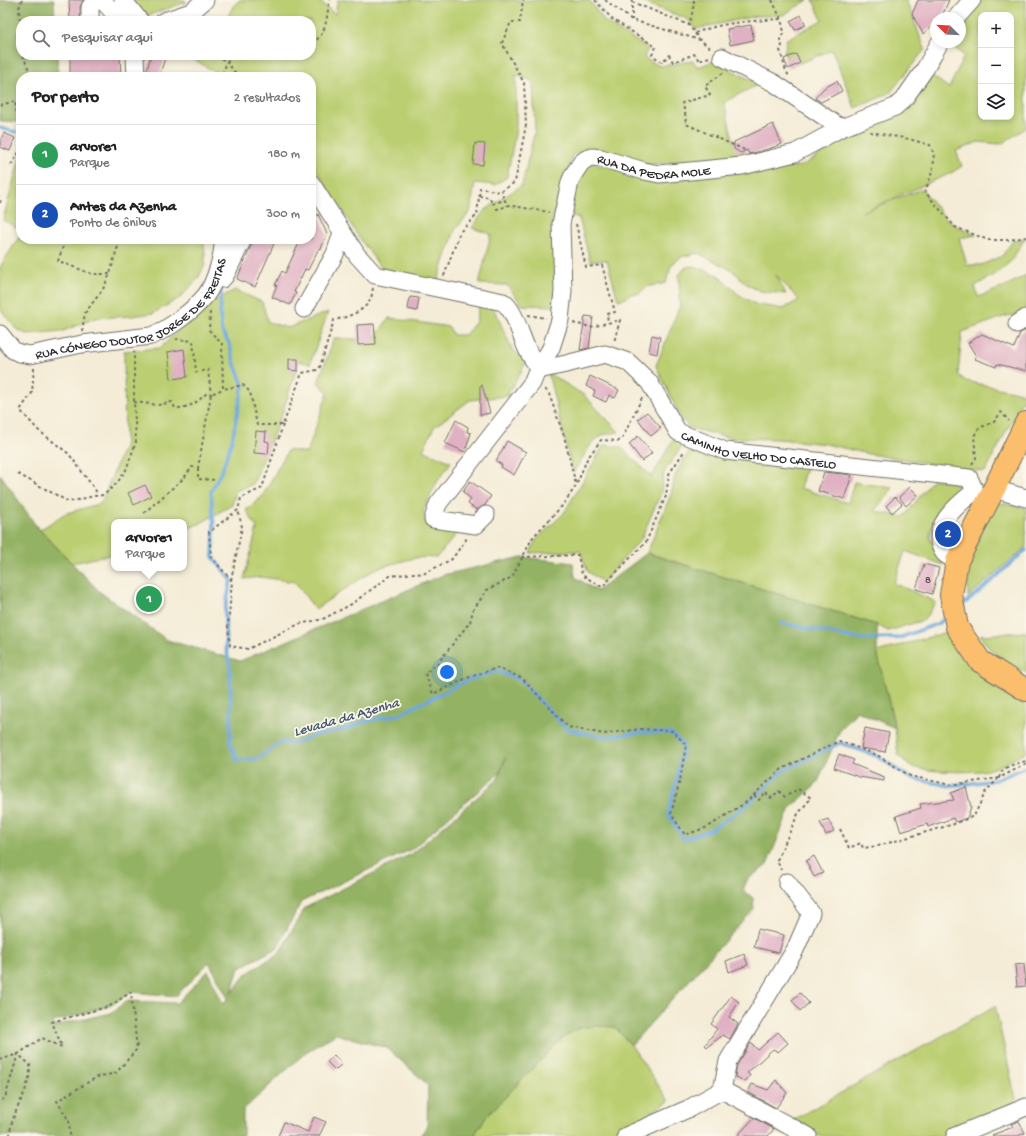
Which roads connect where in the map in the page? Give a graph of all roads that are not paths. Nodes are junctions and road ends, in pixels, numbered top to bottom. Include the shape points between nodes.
1 (96, 0) edge
2 (100, 0) edge
3 (123, 0) edge
4 (205, 0) edge
5 (972, 0) edge
6 (961, 12) edge
7 (90, 16) edge
8 (117, 16) edge
9 (136, 16) edge
10 (178, 16) edge
11 (937, 48) edge
12 (724, 59) road end
13 (135, 60) edge
14 (136, 72) edge
15 (841, 128) junction
16 (316, 191) edge
17 (342, 233) junction
18 (223, 244) edge
19 (241, 244) edge
20 (213, 281) junction
21 (304, 309) dead end
22 (0, 334) edge
23 (540, 367) junction
24 (1018, 422) edge
25 (994, 489) junction
26 (1026, 498) edge
27 (481, 520) road end
28 (957, 561) junction
29 (1026, 690) edge
30 (787, 882) road end
31 (722, 1090) junction
32 (1026, 1107) edge
33 (626, 1136) edge
34 (808, 1136) edge
35 (955, 1136) edge

1 - 7 street via 90,7
2 - 8 street
3 - 9 street
4 - 10 street via 190,12
5 - 6 street
11 - 15 street, RUA DA PEDRA MOLE via 904,99 895,107
12 - 15 street via 774,83
13 - 14 street
15 - 23 street, RUA DA PEDRA MOLE via 795,153 742,166 659,174 600,158 586,159 573,175 563,217 563,292 560,320 551,348
16 - 17 street
17 - 21 street via 335,254
17 - 23 street via 375,275 500,301 509,308 527,349
18 - 20 street, RUA CÓNEGO DOUTOR JORGE DE FREITAS
19 - 20 street via 225,276 221,280
20 - 22 street, RUA CÓNEGO DOUTOR JORGE DE FREITAS via 205,296 184,316 151,336 20,354 13,350
23 - 27 street, RUA DA PEDRA MOLE via 532,383 438,504 433,519
23 - 28 street, CAMINHO VELHO DO CASTELO via 546,369 605,354 628,362 649,382 678,432 725,451 969,478 974,491 946,518 940,531 944,554
24 - 25 main road
25 - 26 street
25 - 28 main road
28 - 29 main road via 951,595 957,627 980,661
30 - 31 street via 812,913 795,950 728,1061
31 - 33 street via 690,1108
31 - 34 street
32 - 35 street

